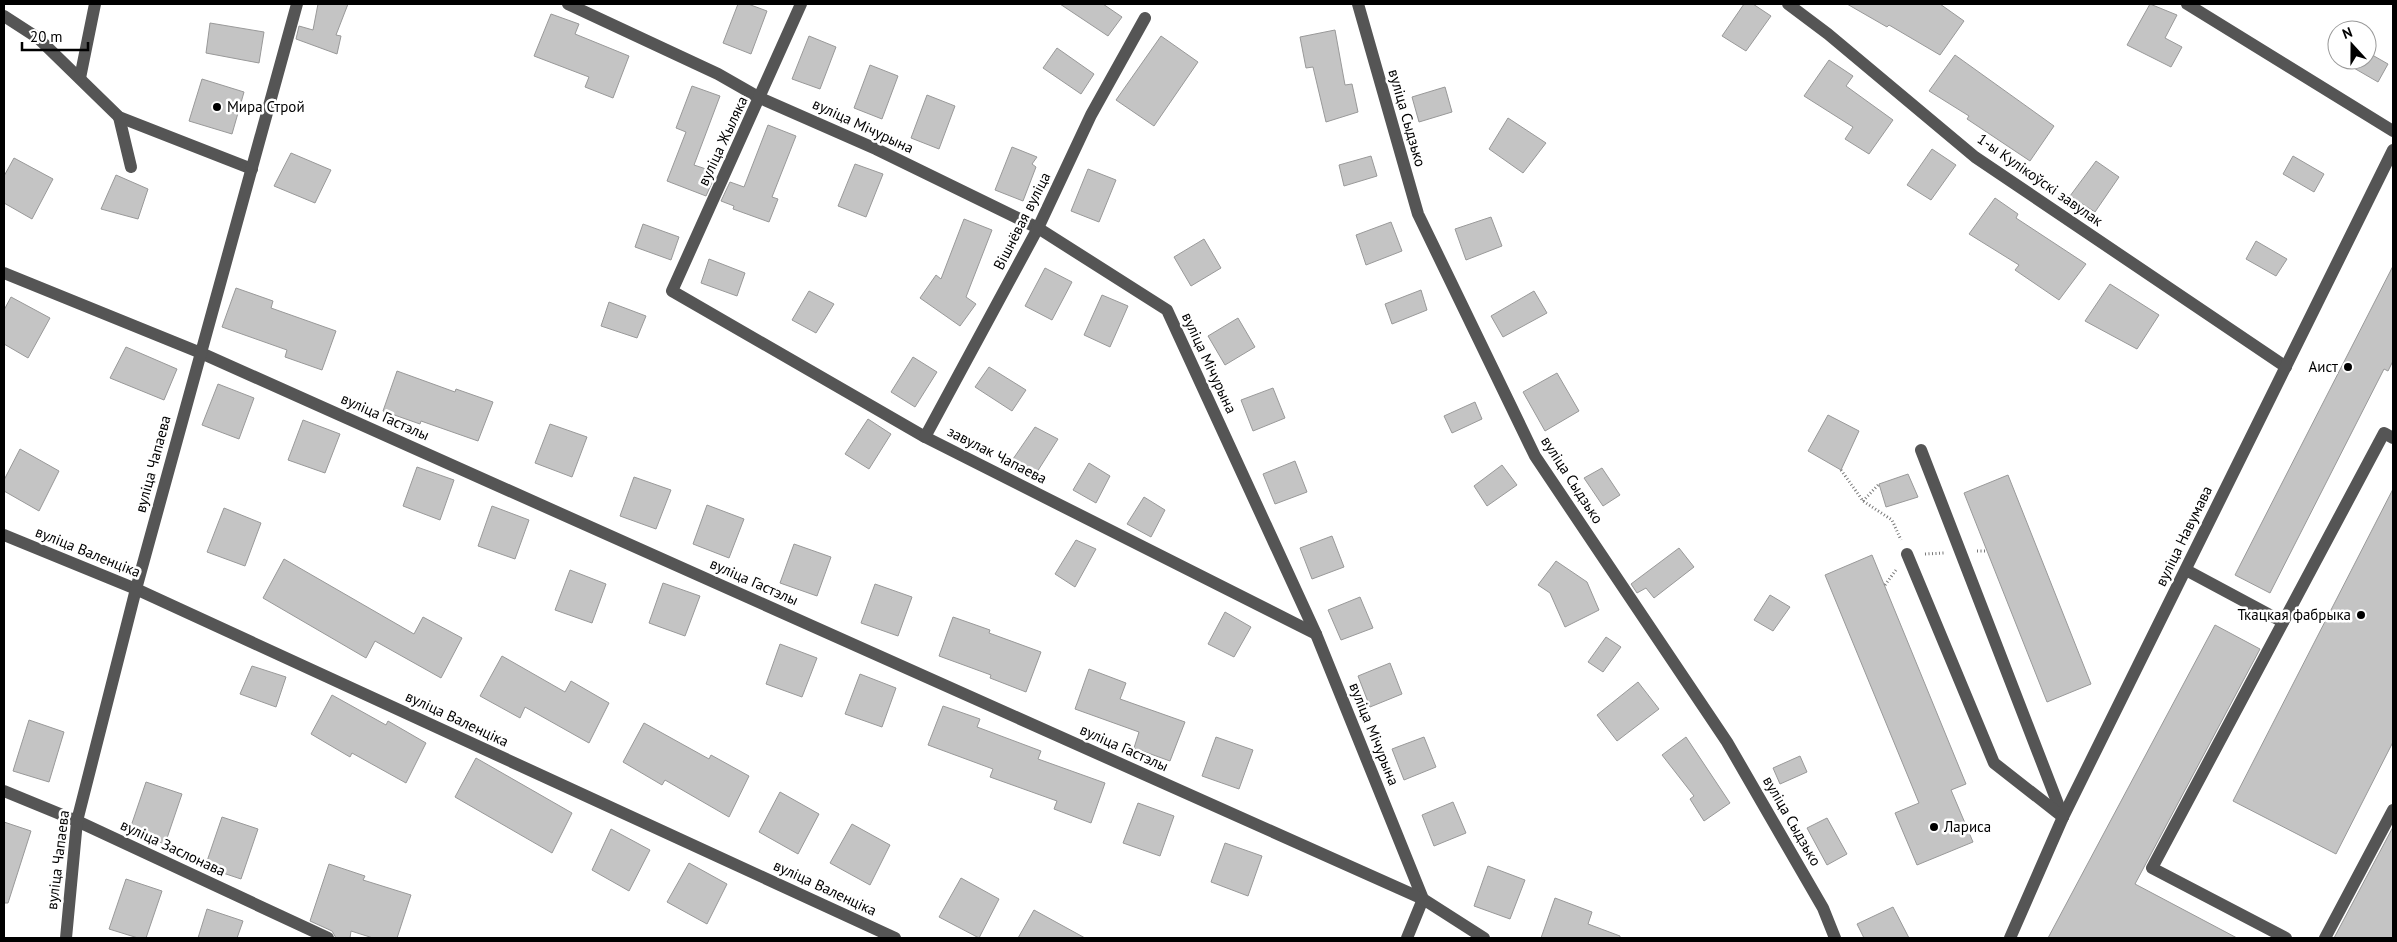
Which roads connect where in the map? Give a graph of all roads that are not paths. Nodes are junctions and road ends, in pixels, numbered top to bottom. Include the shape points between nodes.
1 (95, 4) edge
2 (298, 4) edge
3 (568, 4) edge
4 (801, 4) edge
5 (1358, 4) edge
6 (1788, 4) edge
7 (2187, 4) edge
8 (4, 16) edge
9 (1145, 18) dead end
10 (80, 78) junction
11 (760, 98) junction
12 (119, 116) junction
13 (2393, 131) edge
14 (2393, 150) edge
15 (130, 167) dead end
16 (252, 169) junction
17 (1038, 228) junction
18 (4, 273) edge
19 (672, 291) joint
20 (201, 353) junction
21 (2286, 367) junction
22 (925, 437) junction
23 (2393, 438) edge
24 (1921, 450) dead end
25 (4, 535) edge
26 (1907, 554) road end
27 (2186, 570) junction
28 (136, 589) junction
29 (2283, 622) junction
30 (1316, 634) junction
31 (4, 791) edge
32 (2393, 810) edge
33 (2063, 817) junction
34 (77, 822) junction
35 (1423, 899) junction
36 (66, 938) edge
37 (328, 938) edge
38 (895, 938) edge
39 (1408, 938) edge
40 (1484, 938) edge
41 (1835, 938) edge
42 (2010, 938) edge
43 (2286, 938) edge
44 (2325, 938) edge

1 - 10 street
2 - 16 street, вуліца Чапаева
3 - 11 street, вуліца Мічурына via 718,74
4 - 11 street, вуліца Жыляка
5 - 41 street, вуліца Сыдзько via 1418,214 1535,456 1727,742 1823,908
6 - 21 street, 1-ы Кулікоўскі завулак via 1975,157
7 - 13 street
8 - 10 street via 38,38
9 - 17 street, Вішнёвая вуліца via 1091,115
10 - 12 street
11 - 17 street, вуліца Мічурына via 876,149
11 - 19 street, вуліца Жыляка
12 - 15 street
12 - 16 street
14 - 21 street, вуліца Навумава
16 - 20 street, вуліца Чапаева
17 - 22 street, Вішнёвая вуліца
17 - 30 street, вуліца Мічурына via 1167,310
18 - 20 street, вуліца Гастэлы
19 - 22 street, завулак Чапаева
20 - 28 street, вуліца Чапаева
20 - 35 street, вуліца Гастэлы
21 - 27 street, вуліца Навумава
22 - 30 street, завулак Чапаева
23 - 29 street via 2384,433
24 - 33 street
25 - 28 street, вуліца Валенціка
26 - 33 street via 1994,763
27 - 29 street
27 - 33 street, вуліца Навумава
28 - 34 street, вуліца Чапаева
28 - 38 street, вуліца Валенціка
29 - 43 street via 2152,868
30 - 35 street, вуліца Мічурына
31 - 34 street, вуліца Заслонава
32 - 44 street
33 - 42 street, вуліца Навумава
34 - 36 street, вуліца Чапаева
34 - 37 street, вуліца Заслонава
35 - 39 street
35 - 40 street, вуліца Гастэлы

